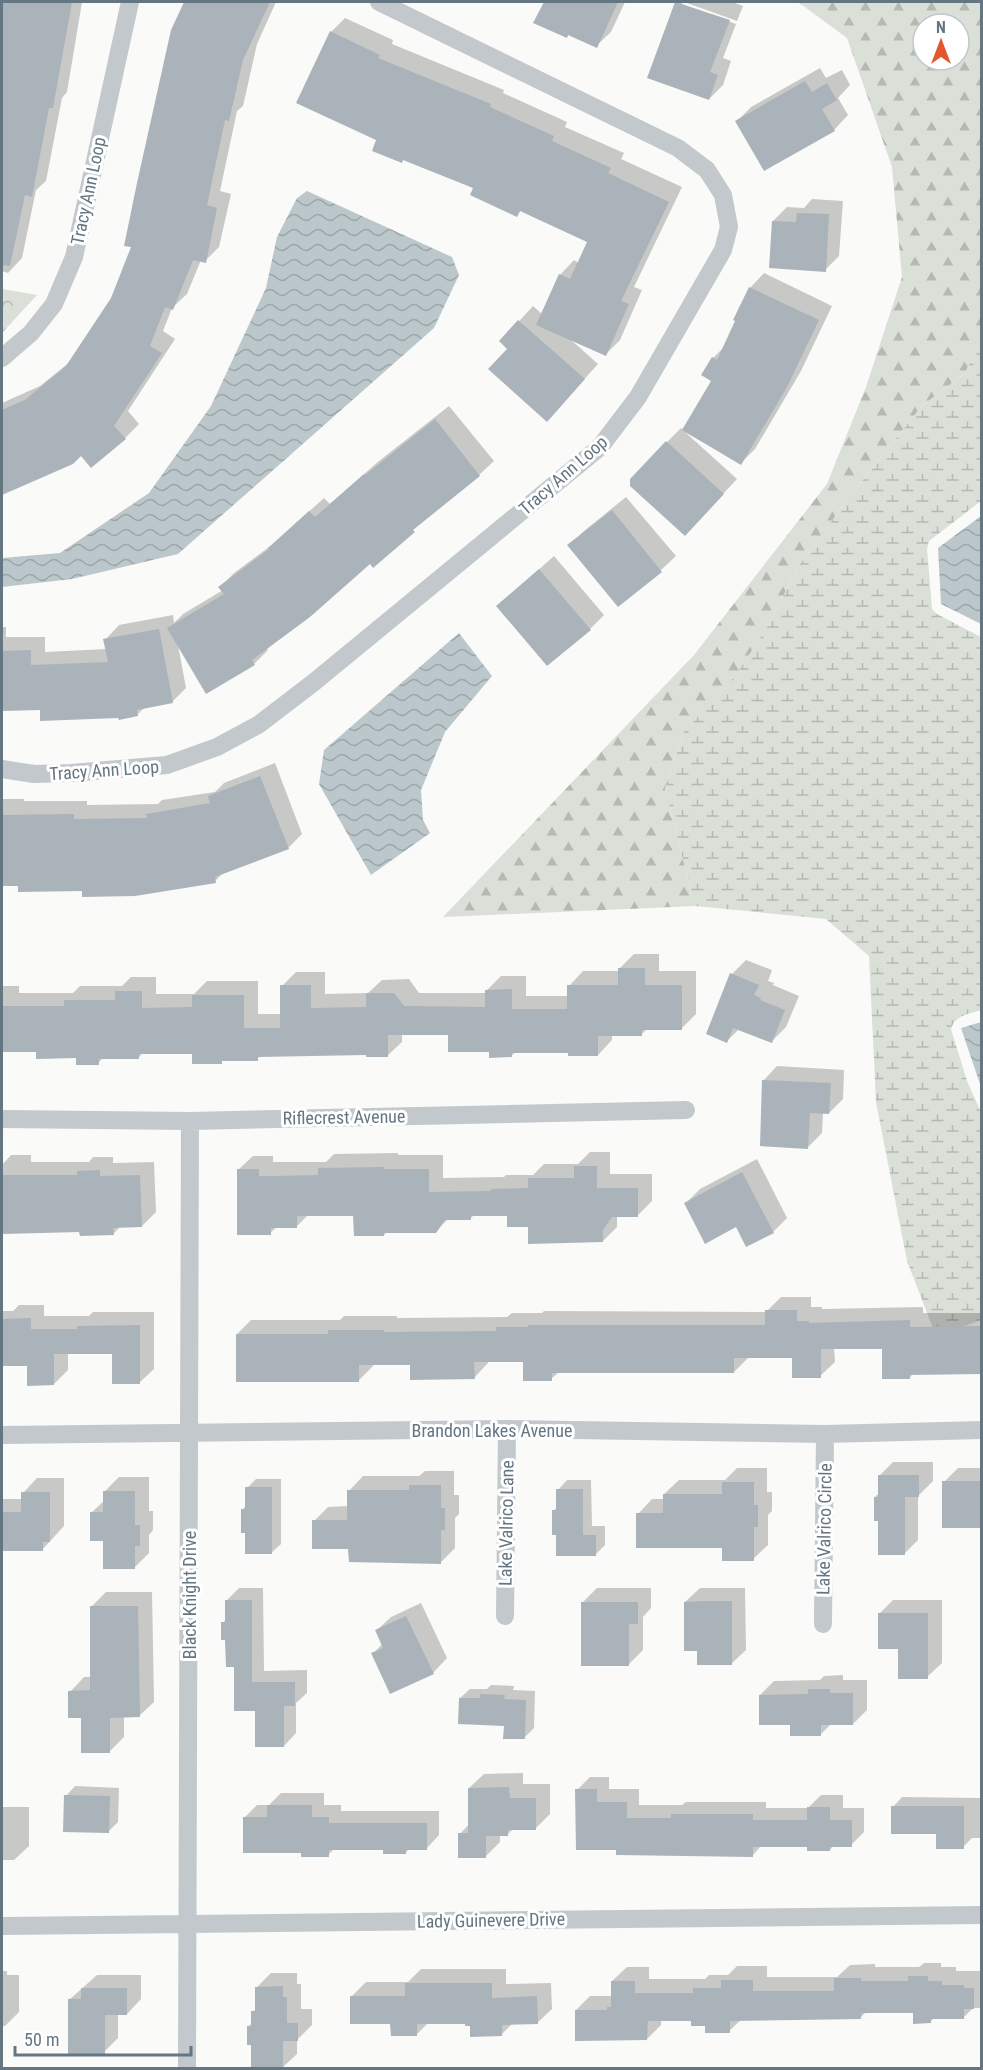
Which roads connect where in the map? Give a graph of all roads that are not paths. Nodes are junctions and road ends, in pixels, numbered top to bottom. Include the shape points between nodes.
1 (130, 2) edge
2 (379, 2) edge
3 (2, 358) edge
4 (2, 769) edge
5 (686, 1110) dead end
6 (2, 1119) edge
7 (190, 1121) junction
8 (507, 1429) junction
9 (981, 1430) edge
10 (189, 1432) junction
11 (825, 1434) junction
12 (2, 1435) edge
13 (505, 1616) dead end
14 (823, 1623) dead end
15 (981, 1916) edge
16 (187, 1924) junction
17 (2, 1926) edge
18 (187, 2068) edge

1 - 3 street, Tracy Ann Loop via 74,257 54,304 31,333
2 - 4 street, Tracy Ann Loop via 678,148 707,170 723,195 729,227 723,250 638,397 600,447 258,725 217,747 167,765 34,774
5 - 7 street, Riflecrest Avenue
6 - 7 street, Riflecrest Avenue
7 - 10 street, Black Knight Drive
8 - 10 street, Brandon Lakes Avenue
8 - 11 street, Brandon Lakes Avenue
8 - 13 street, Lake Valrico Lane
9 - 11 street, Brandon Lakes Avenue
10 - 12 street, Brandon Lakes Avenue
10 - 16 street, Black Knight Drive
11 - 14 street, Lake Valrico Circle
15 - 16 street, Lady Guinevere Drive
16 - 17 street, Lady Guinevere Drive
16 - 18 street, Black Knight Drive

